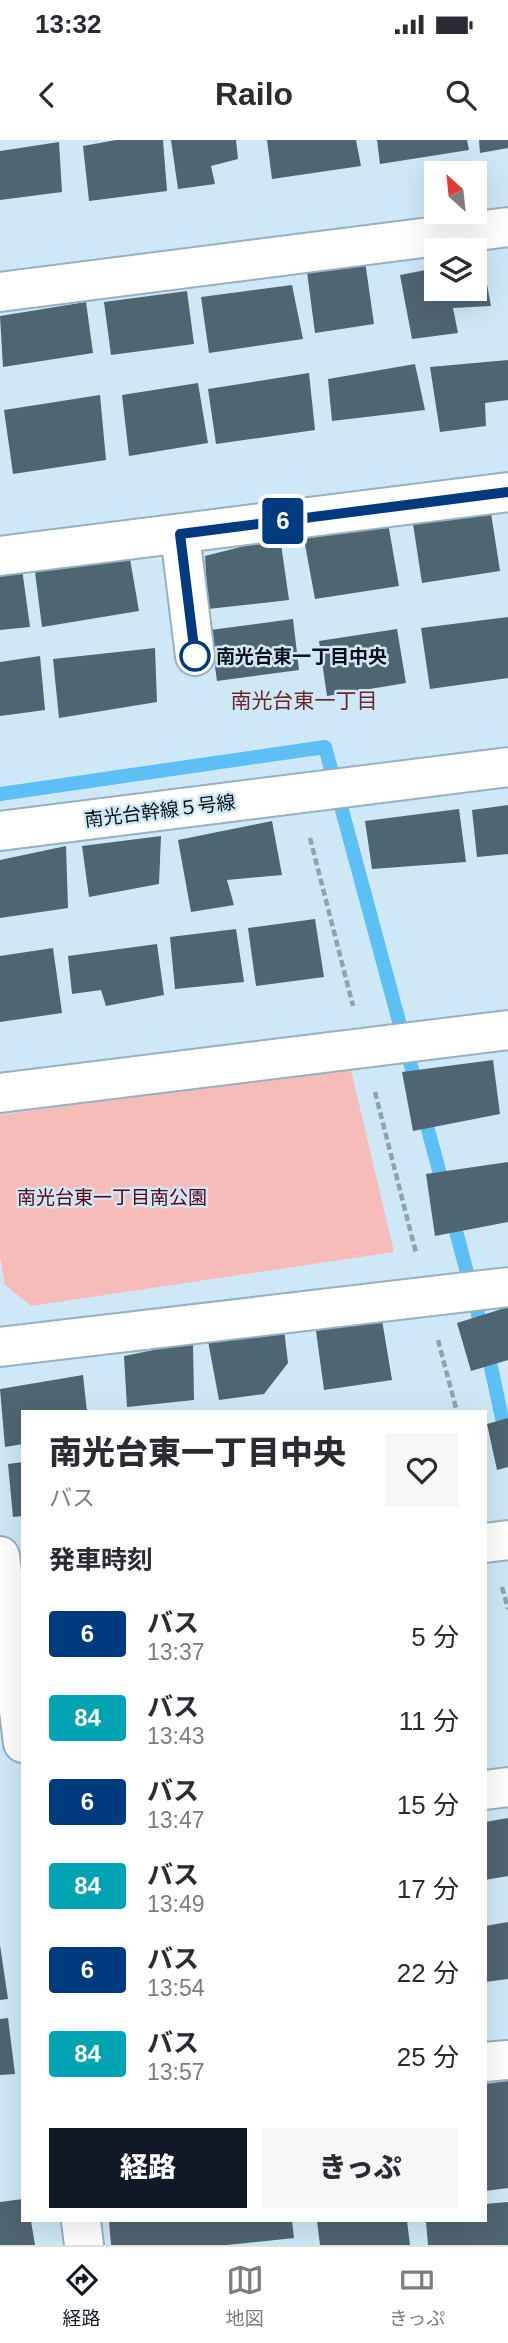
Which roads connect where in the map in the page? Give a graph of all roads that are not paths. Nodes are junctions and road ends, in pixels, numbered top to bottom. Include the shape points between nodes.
1 (508, 226) edge
2 (0, 292) edge
3 (508, 492) edge
4 (180, 534) junction
5 (0, 556) edge
6 (195, 656) dead end
7 (508, 767) edge
8 (0, 831) edge
9 (508, 1030) edge
10 (0, 1093) edge
11 (467, 1292) edge
12 (0, 1347) edge
13 (0, 1556) edge
14 (14, 1595) edge
15 (21, 1711) edge
16 (508, 1787) edge
17 (487, 1790) edge
18 (508, 2060) edge
19 (487, 2063) edge
20 (81, 2222) edge
21 (84, 2245) edge

1 - 2 street
3 - 4 street
4 - 5 street
4 - 6 street
7 - 8 street, 南光台幹線５号線
9 - 10 street
11 - 12 street
13 - 14 street
14 - 15 street
16 - 17 street
18 - 19 street
20 - 21 street

